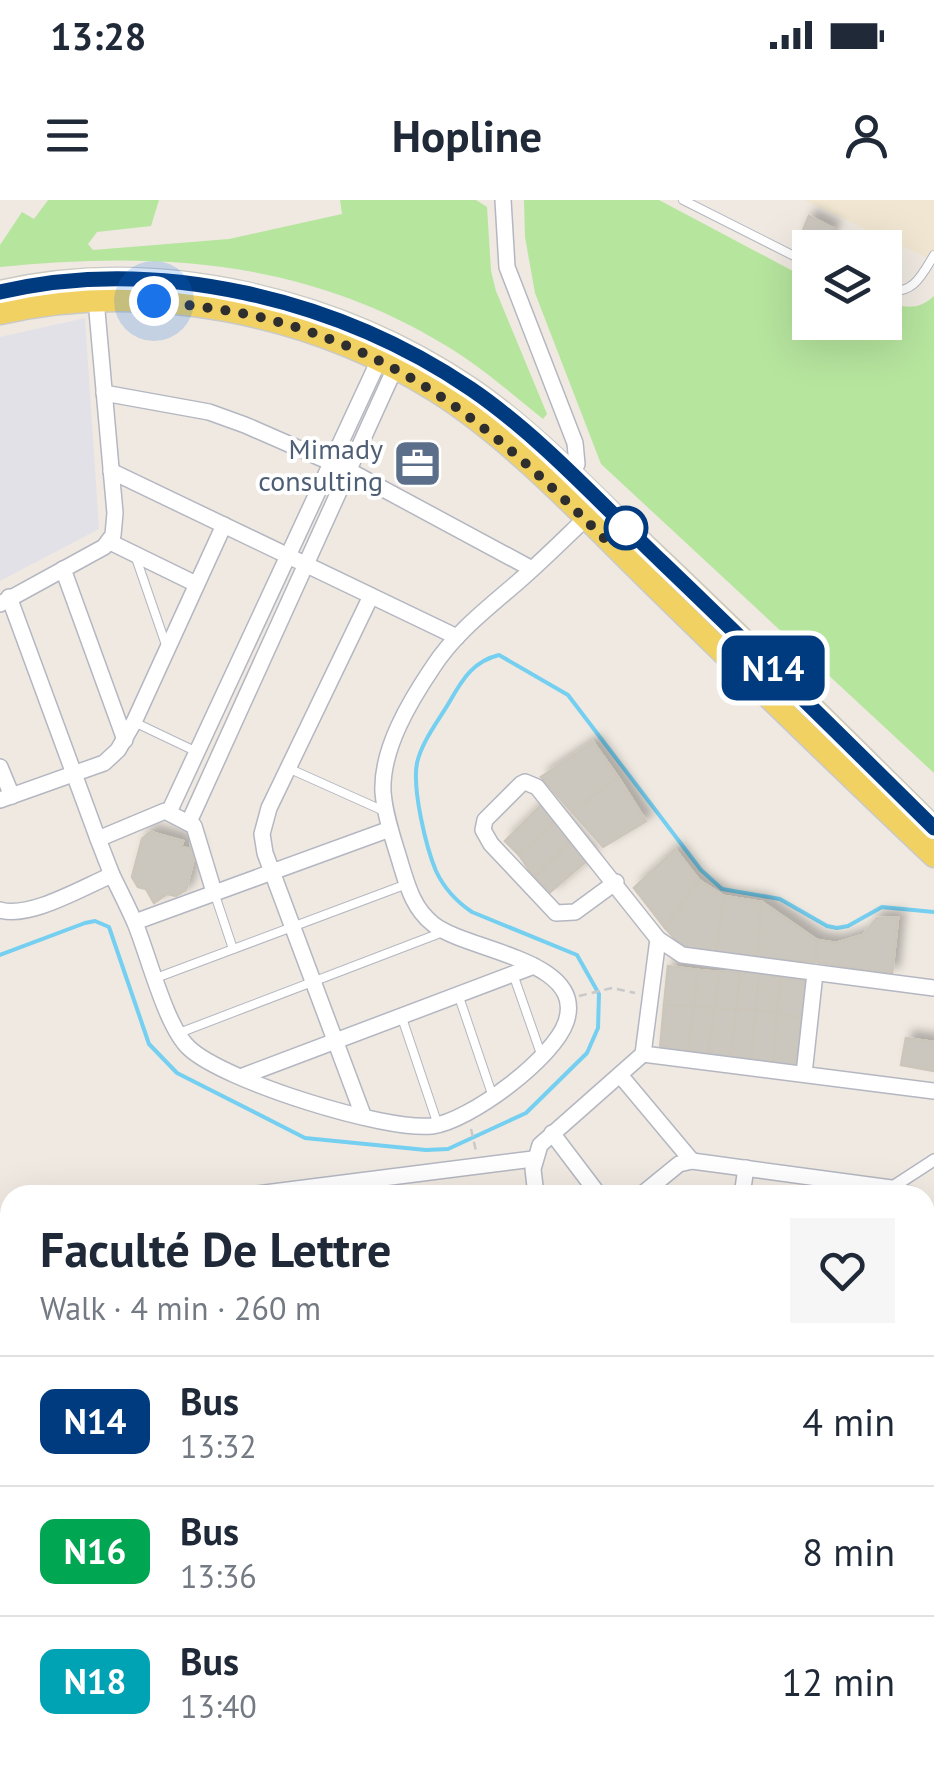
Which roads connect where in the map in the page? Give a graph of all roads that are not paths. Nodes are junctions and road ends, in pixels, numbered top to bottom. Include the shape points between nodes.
1 (503, 200) edge
2 (683, 200) edge
3 (792, 255) edge
4 (934, 255) edge
5 (0, 292) edge
6 (902, 292) edge
7 (96, 300) junction
8 (0, 313) edge
9 (387, 364) junction
10 (104, 393) junction
11 (332, 463) junction
12 (111, 470) junction
13 (348, 470) junction
14 (571, 476) junction
15 (585, 519) junction
16 (224, 525) junction
17 (110, 542) junction
18 (135, 554) junction
19 (289, 556) junction
20 (306, 565) junction
21 (63, 569) junction
22 (532, 569) junction
23 (196, 584) junction
24 (372, 596) junction
25 (4, 600) edge
26 (456, 637) junction
27 (167, 649) junction
28 (134, 722) junction
29 (125, 740) junction
30 (198, 752) junction
31 (0, 766) edge
32 (288, 768) junction
33 (73, 776) junction
34 (6, 798) edge
35 (169, 812) junction
36 (386, 812) junction
37 (189, 822) junction
38 (934, 828) edge
39 (390, 829) junction
40 (98, 839) junction
41 (934, 856) edge
42 (272, 872) junction
43 (112, 875) junction
44 (616, 882) junction
45 (407, 884) junction
46 (214, 892) junction
47 (0, 910) edge
48 (135, 922) junction
49 (292, 926) junction
50 (443, 932) junction
51 (658, 939) junction
52 (233, 948) junction
53 (534, 966) junction
54 (815, 973) junction
55 (514, 974) junction
56 (156, 978) junction
57 (313, 983) junction
58 (934, 988) edge
59 (458, 994) junction
60 (400, 1014) junction
61 (179, 1033) junction
62 (336, 1039) junction
63 (643, 1054) junction
64 (541, 1055) junction
65 (804, 1074) junction
66 (620, 1075) junction
67 (243, 1076) junction
68 (934, 1091) edge
69 (493, 1098) junction
70 (364, 1115) junction
71 (438, 1125) junction
72 (552, 1133) junction
73 (534, 1159) junction
74 (934, 1160) edge
75 (692, 1161) junction
76 (746, 1168) junction
77 (407, 1185) edge
78 (535, 1185) edge
79 (591, 1185) edge
80 (653, 1185) edge
81 (743, 1185) edge
82 (838, 1185) edge
83 (896, 1185) edge

1 - 14 street via 507,267 574,443
2 - 3 lane
4 - 6 lane
5 - 14 main road via 70,282 161,281 295,306 394,345 470,388
7 - 8 main road
7 - 9 main road via 254,316
7 - 10 street
9 - 11 street
9 - 13 street
9 - 15 main road via 502,440
10 - 11 street via 209,412
10 - 12 street
11 - 13 street
11 - 19 street
12 - 16 street
12 - 17 street via 116,526
13 - 20 street
13 - 22 street
14 - 38 main road
15 - 22 street
15 - 41 main road
16 - 19 street
16 - 23 street
17 - 18 street
17 - 21 street
18 - 23 street
18 - 27 lane
19 - 20 street
19 - 30 street
20 - 24 street
20 - 37 street
21 - 25 street
21 - 29 street
22 - 26 street
23 - 27 street
24 - 26 street
24 - 32 street
25 - 33 street
26 - 36 street via 395,738 384,776
27 - 28 street
28 - 29 street
28 - 30 lane
29 - 33 street via 104,763
30 - 35 street
31 - 34 street
32 - 36 lane
32 - 42 street via 262,834
33 - 34 street
33 - 40 street
35 - 37 street
35 - 40 street
36 - 39 street
37 - 46 street
39 - 42 street
39 - 45 street
40 - 43 street
42 - 46 street
42 - 49 street
43 - 47 street via 31,910
43 - 48 street
44 - 44 street via 532,784 516,786 485,820 491,844 556,914 575,912
44 - 51 street
45 - 49 lane
45 - 50 street via 421,914
46 - 48 street
46 - 52 lane
48 - 56 street
49 - 52 lane
49 - 57 street
50 - 53 street
50 - 57 lane
51 - 54 street via 698,959
51 - 63 street
52 - 56 lane
53 - 55 street
53 - 64 street via 563,988 569,1008 561,1034
54 - 58 street
54 - 65 street
55 - 59 street
55 - 64 lane
56 - 61 street
57 - 61 lane
57 - 62 street
59 - 60 street
59 - 69 lane
60 - 62 street
60 - 71 lane
61 - 67 street via 192,1051
62 - 67 street
62 - 70 street
63 - 65 street
63 - 66 street
64 - 69 street
65 - 68 street
66 - 72 street
66 - 75 street
67 - 70 street via 288,1097
69 - 71 street
70 - 71 street
72 - 73 street
72 - 79 street
73 - 77 street
73 - 78 street
74 - 83 street
75 - 76 street
75 - 80 street
76 - 81 street
76 - 82 street

